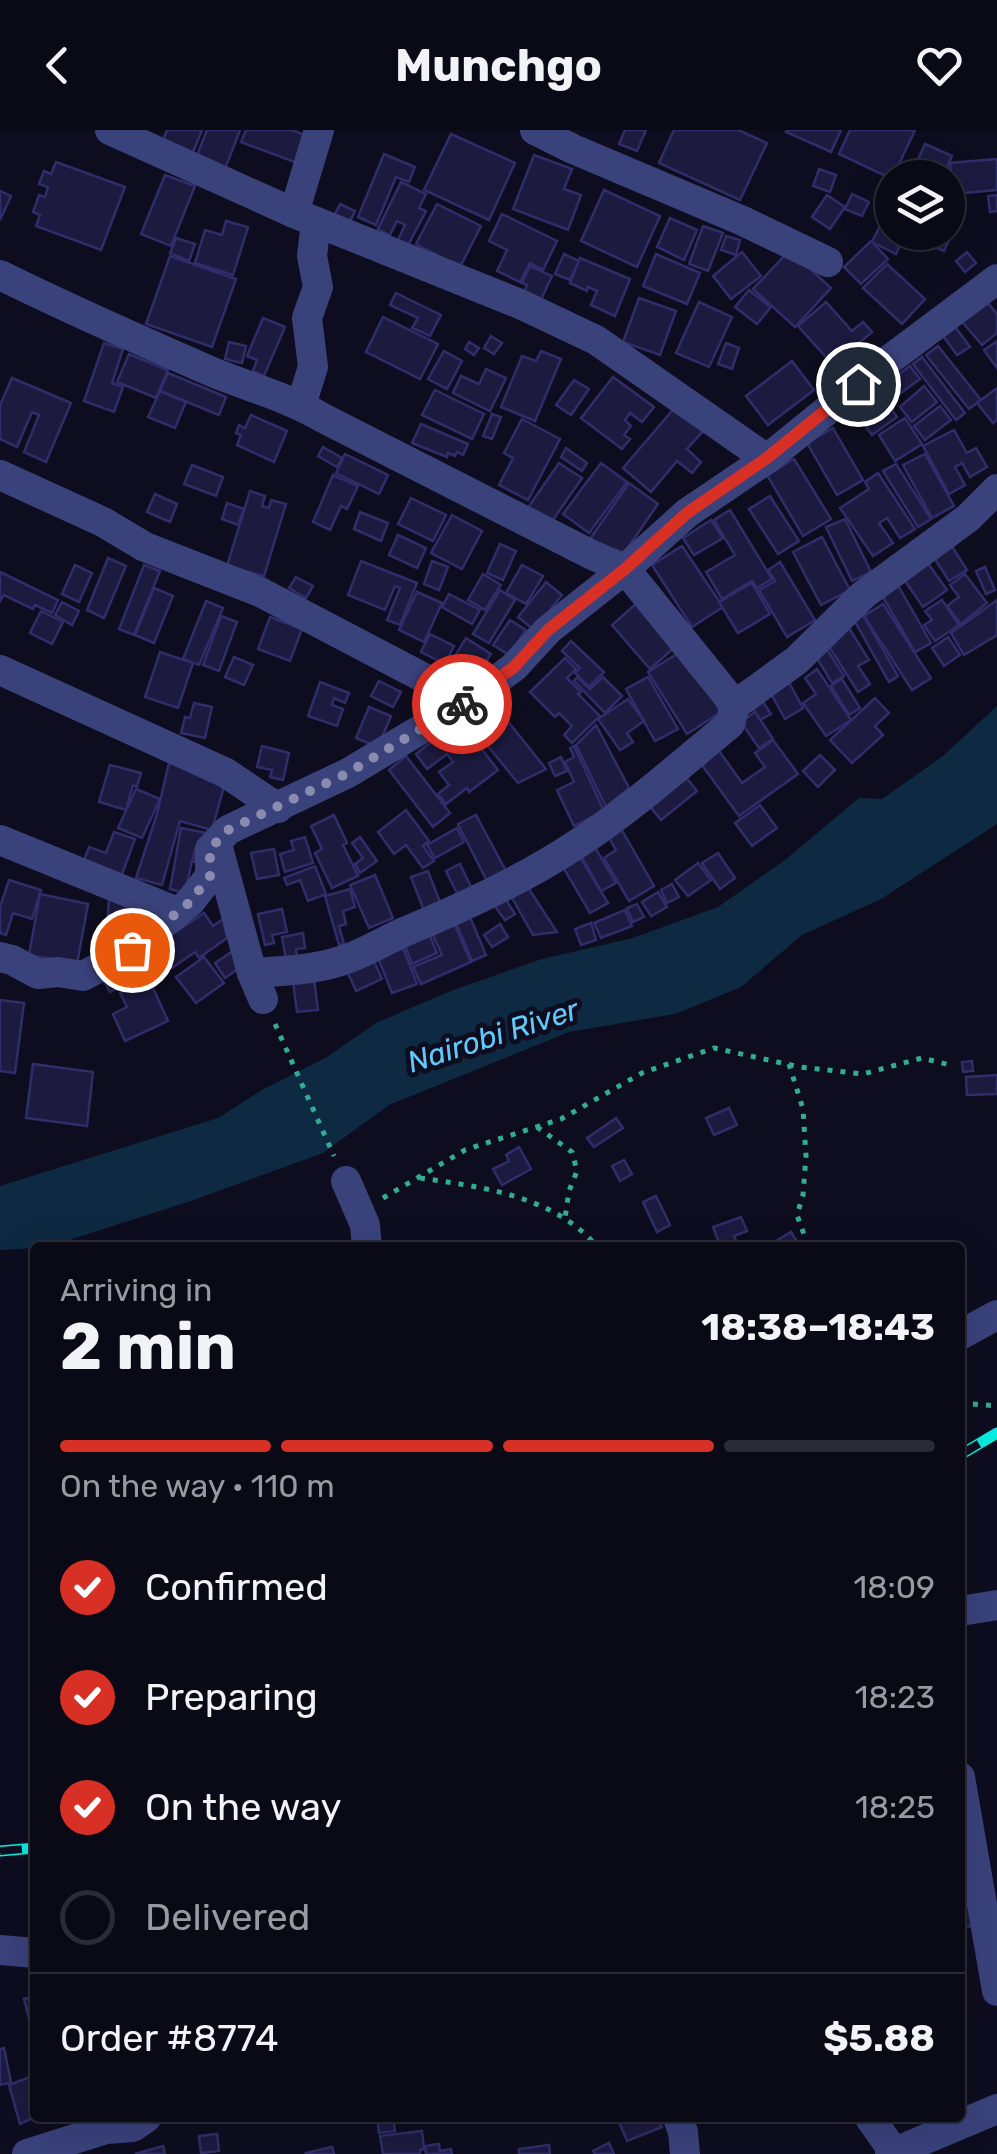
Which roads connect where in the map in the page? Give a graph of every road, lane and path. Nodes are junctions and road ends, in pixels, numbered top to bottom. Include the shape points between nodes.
1 (110, 130) edge
2 (319, 130) edge
3 (535, 130) edge
4 (305, 217) junction
5 (828, 262) dead end
6 (0, 275) edge
7 (997, 278) edge
8 (301, 405) junction
9 (767, 458) junction
10 (0, 475) edge
11 (997, 489) edge
12 (625, 569) junction
13 (0, 670) edge
14 (468, 701) junction
15 (735, 704) junction
16 (278, 808) junction
17 (0, 840) edge
18 (216, 840) junction
19 (177, 912) junction
20 (0, 957) edge
21 (257, 986) junction
22 (789, 1064) junction
23 (950, 1065) dead end
24 (537, 1126) junction
25 (417, 1178) junction
26 (346, 1181) joint
27 (359, 1212) junction
28 (565, 1219) junction
29 (366, 1242) edge
30 (591, 1242) edge
31 (806, 1242) edge
32 (997, 1315) edge
33 (965, 1332) edge
34 (965, 1405) edge
35 (997, 1406) edge
36 (997, 1605) edge
37 (965, 1610) edge
38 (965, 1806) edge
39 (0, 1950) edge
40 (30, 1953) edge
41 (997, 1991) edge
42 (997, 2109) edge
43 (140, 2122) edge
44 (679, 2122) edge
45 (873, 2122) edge
46 (892, 2153) edge
47 (27, 2154) edge
48 (685, 2154) edge

1 - 4 street
2 - 4 street
3 - 5 street
4 - 8 street via 318,293 308,318 313,367
4 - 9 street via 596,340
6 - 8 street via 109,328
7 - 9 street
8 - 12 street
9 - 12 street via 687,513
10 - 14 street via 146,547 260,592
11 - 15 street via 863,595 797,660
12 - 14 street
12 - 15 street
13 - 16 street via 226,773
14 - 16 street
15 - 21 street via 730,724 573,847 347,960
16 - 18 street
17 - 19 street
18 - 19 street via 210,876
18 - 21 street
19 - 20 street via 132,950 83,976 38,974
21 - 26 path
22 - 23 path via 863,1074 922,1058
22 - 24 path via 714,1048 642,1073
22 - 31 path via 804,1109 804,1195 797,1215
24 - 25 path via 465,1150
24 - 28 path via 572,1152 578,1172
25 - 27 path
25 - 28 path via 476,1187 551,1208
26 - 27 street
27 - 29 street
28 - 30 path
32 - 33 street
34 - 35 path
36 - 37 street
38 - 41 street
39 - 40 street
42 - 46 street
43 - 47 street
44 - 48 street
45 - 46 street

